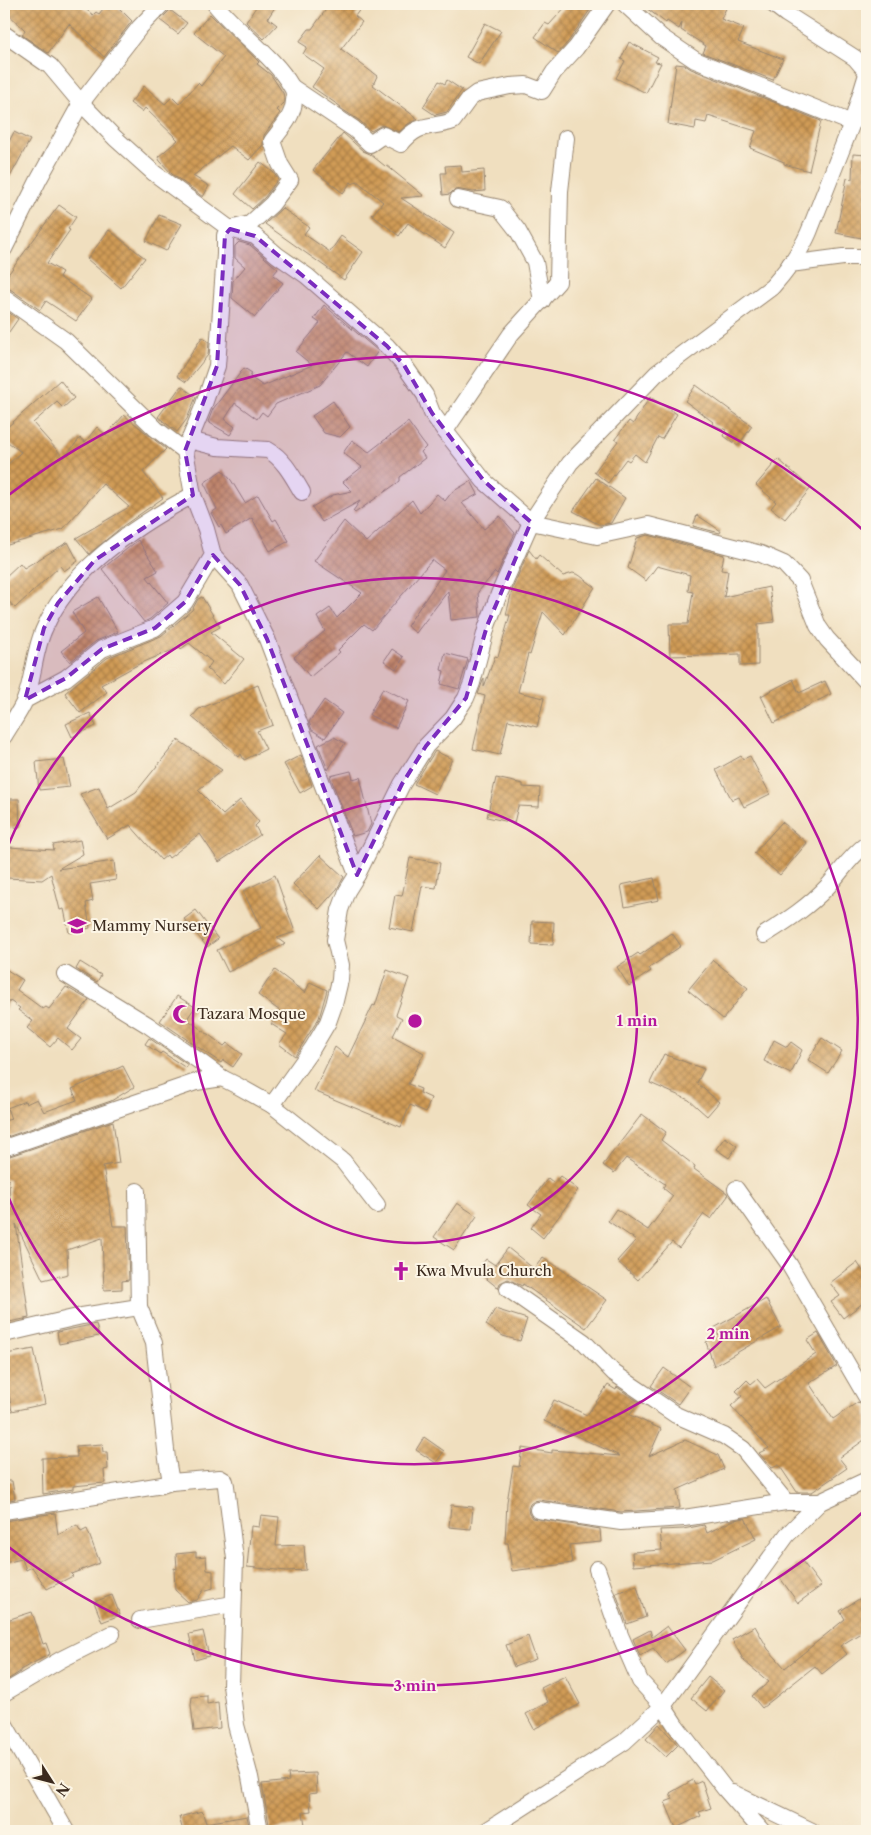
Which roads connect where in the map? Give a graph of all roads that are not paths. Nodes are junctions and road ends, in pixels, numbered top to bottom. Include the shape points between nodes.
1 (162, 4) edge
2 (215, 4) edge
3 (607, 4) edge
4 (625, 4) edge
5 (773, 4) edge
6 (4, 34) edge
7 (867, 73) edge
8 (293, 88) junction
9 (81, 103) junction
10 (852, 123) junction
11 (566, 138) dead end
12 (458, 199) dead end
13 (230, 229) junction
14 (4, 250) edge
15 (867, 257) edge
16 (790, 264) junction
17 (4, 297) edge
18 (542, 300) junction
19 (445, 430) junction
20 (187, 446) junction
21 (302, 492) dead end
22 (193, 495) junction
23 (531, 522) junction
24 (213, 555) junction
25 (867, 682) edge
26 (25, 700) junction
27 (4, 736) edge
28 (867, 844) edge
29 (357, 875) junction
30 (764, 936) dead end
31 (65, 974) dead end
32 (222, 1078) junction
33 (272, 1105) junction
34 (4, 1148) edge
35 (736, 1190) dead end
36 (138, 1191) dead end
37 (377, 1205) dead end
38 (508, 1289) dead end
39 (139, 1307) junction
40 (4, 1334) edge
41 (867, 1398) edge
42 (867, 1480) edge
43 (171, 1482) junction
44 (786, 1502) junction
45 (820, 1502) junction
46 (538, 1510) dead end
47 (4, 1511) edge
48 (597, 1569) dead end
49 (233, 1604) junction
50 (140, 1620) dead end
51 (112, 1634) dead end
52 (4, 1693) edge
53 (663, 1706) junction
54 (4, 1723) edge
55 (726, 1789) junction
56 (66, 1831) edge
57 (260, 1831) edge
58 (486, 1831) edge
59 (762, 1831) edge
60 (812, 1831) edge

1 - 9 street
2 - 8 street via 276,66
3 - 8 street via 542,90 510,86 477,93 453,121 422,126 401,144 383,135 370,144 354,128
4 - 10 street via 695,60
5 - 7 street via 855,58
6 - 9 street via 50,66
7 - 10 street
8 - 13 street via 295,100 291,115 272,141 290,180 272,204 250,224
9 - 13 street via 154,173
9 - 14 street
10 - 16 street via 804,244
11 - 18 street via 560,191 558,282
12 - 18 street via 500,208 518,231 535,262
13 - 19 street via 255,236 307,276 387,346 404,365
13 - 20 street via 225,235 217,366
15 - 16 street
16 - 23 street via 772,287 657,374 570,463
17 - 20 street via 66,341 156,429
18 - 19 street via 511,334
19 - 23 street via 484,481
20 - 21 street via 268,450 287,467
20 - 22 street
22 - 24 street
22 - 26 street via 95,560 58,603 44,628
23 - 25 street via 597,536 648,525 761,554 784,564 800,581 826,640
23 - 29 street via 490,618 466,698 453,718 426,746 402,784
24 - 26 street via 185,602 154,628 102,649 66,678
24 - 29 street via 240,585 267,639
26 - 27 street
28 - 30 street via 844,864 829,885 802,911
29 - 33 street via 340,910 335,940 341,965 328,1022
31 - 32 street via 139,1020
32 - 33 street
32 - 34 street via 196,1082
33 - 37 street via 343,1161
35 - 41 street via 789,1264
36 - 39 street
38 - 44 street via 584,1342 614,1373 676,1415 724,1436 743,1449
39 - 40 street
39 - 43 street via 154,1343
42 - 45 street
43 - 47 street
43 - 49 street via 225,1480 235,1559
44 - 45 street
44 - 46 street via 684,1518 621,1522
45 - 53 street via 787,1535
48 - 53 street via 640,1680
49 - 50 street
49 - 57 street via 231,1685 236,1725
51 - 52 street
53 - 55 street
53 - 58 street via 624,1742
54 - 56 street
55 - 59 street
55 - 60 street

